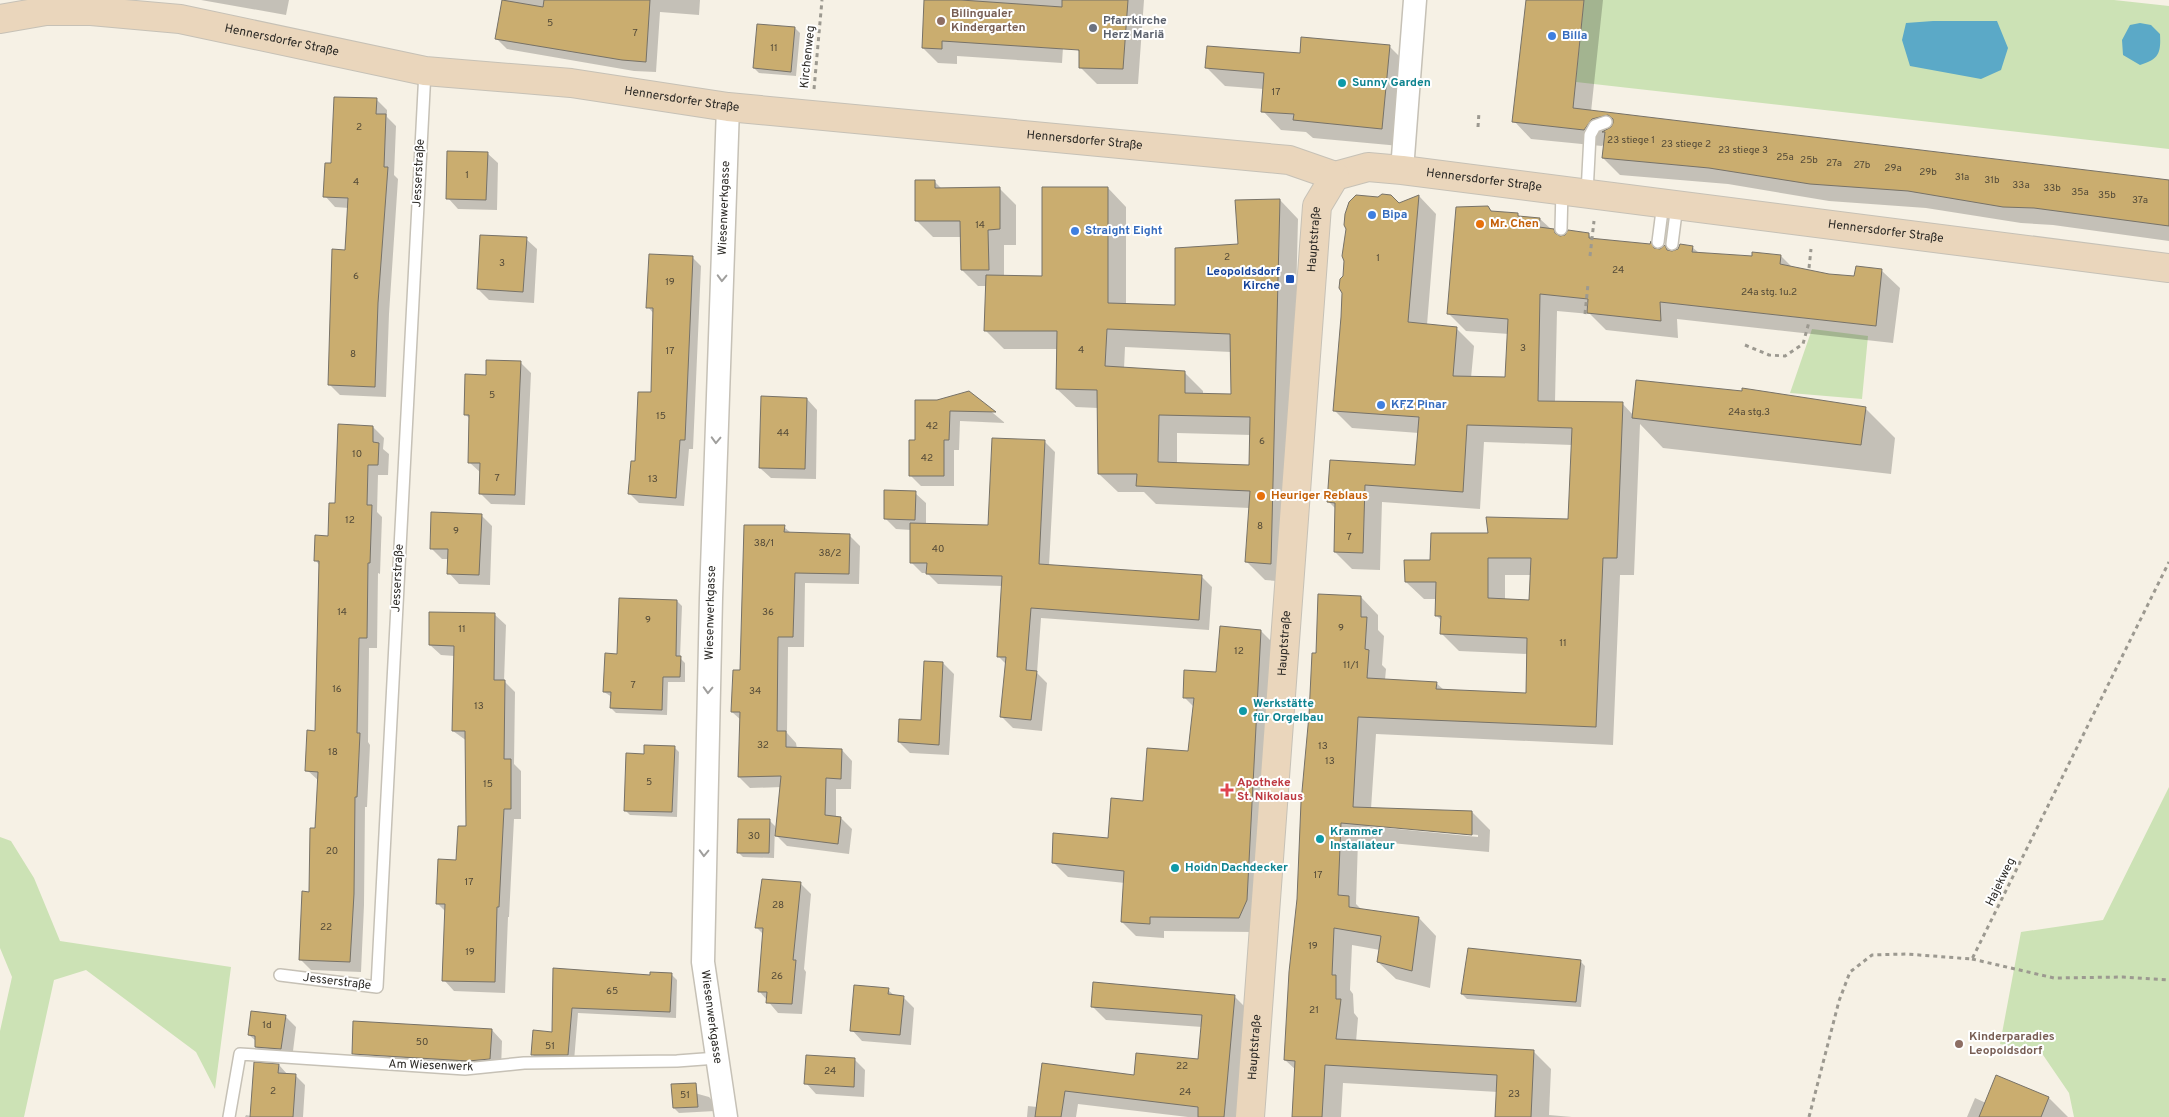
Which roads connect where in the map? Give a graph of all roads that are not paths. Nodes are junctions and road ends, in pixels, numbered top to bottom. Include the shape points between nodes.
1 (1415, 0) edge
2 (46, 6) edge
3 (0, 19) edge
4 (424, 70) junction
5 (728, 107) junction
6 (1606, 122) dead end
7 (1402, 170) junction
8 (1335, 176) junction
9 (1575, 192) junction
10 (1670, 204) junction
11 (1560, 229) dead end
12 (1658, 242) dead end
13 (1672, 244) dead end
14 (2169, 268) edge
15 (280, 975) dead end
16 (717, 1058) junction
17 (229, 1117) edge
18 (726, 1117) edge
19 (1250, 1117) edge

1 - 7 street
2 - 3 street, Hennersdorfer Straße
2 - 4 street, Hennersdorfer Straße via 180,19
4 - 5 street, Hennersdorfer Straße via 571,83
4 - 15 lane, Jesserstraße via 377,988
5 - 8 street, Hennersdorfer Straße via 1289,160
5 -> 16 street, Wiesenwerkgasse via 703,884 703,962
6 - 9 lane via 1595,126 1590,135
7 - 8 street, Hennersdorfer Straße via 1368,167
7 - 9 street, Hennersdorfer Straße
8 - 19 street, Hauptstraße via 1317,206
9 - 10 street, Hennersdorfer Straße
9 - 11 lane
10 - 12 lane
10 - 13 lane
10 - 14 street, Hennersdorfer Straße
16 - 17 lane, Am Wiesenwerk via 524,1063 465,1069 240,1054
16 - 18 street, Wiesenwerkgasse

